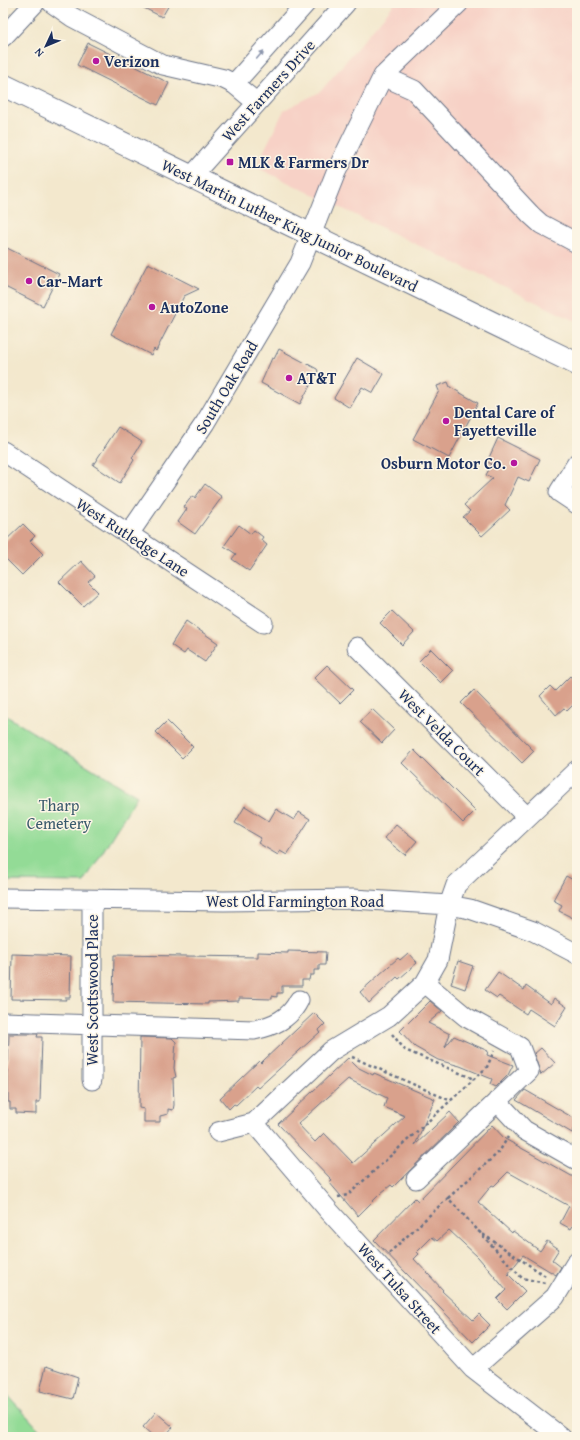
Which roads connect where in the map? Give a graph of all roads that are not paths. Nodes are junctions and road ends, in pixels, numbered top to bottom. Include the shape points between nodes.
1 (35, 3) edge
2 (52, 3) edge
3 (306, 3) edge
4 (459, 3) edge
5 (342, 4) edge
6 (3, 37) edge
7 (383, 76) junction
8 (234, 84) junction
9 (3, 85) edge
10 (256, 104) junction
11 (191, 177) junction
12 (312, 234) junction
13 (577, 243) edge
14 (577, 364) edge
15 (3, 451) edge
16 (577, 463) edge
17 (577, 504) edge
18 (129, 534) junction
19 (263, 623) dead end
20 (357, 647) dead end
21 (577, 770) edge
22 (527, 817) junction
23 (3, 898) edge
24 (92, 900) junction
25 (449, 905) junction
26 (577, 954) edge
27 (425, 982) junction
28 (299, 1000) dead end
29 (3, 1022) edge
30 (92, 1025) junction
31 (92, 1080) dead end
32 (497, 1101) junction
33 (254, 1122) junction
34 (218, 1132) dead end
35 (577, 1160) edge
36 (416, 1179) dead end
37 (577, 1261) edge
38 (473, 1369) junction
39 (561, 1437) edge

1 - 6 street
2 - 8 street via 72,17 163,65 224,79
8 -> 3 street
4 - 7 street
5 - 10 street, West Farmers Drive
7 - 12 street, South Oak Road via 336,172
7 - 13 street via 414,90 531,215 541,224
8 - 10 street
9 - 11 highway, West Martin Luther King Junior Boulevard
10 - 11 street, West Farmers Drive
11 - 12 highway, West Martin Luther King Junior Boulevard
12 - 14 highway, West Martin Luther King Junior Boulevard
12 - 18 street, South Oak Road via 300,263 214,409
15 - 18 street, West Rutledge Lane
16 - 17 street via 559,492
18 - 19 street, West Rutledge Lane
20 - 22 street, West Velda Court
21 - 22 street
22 - 25 street via 456,885
23 - 24 street, West Old Farmington Road
24 - 25 street, West Old Farmington Road via 353,899
24 - 30 street, West Scottswood Place
25 - 26 street, West Old Farmington Road via 470,909 533,931
25 - 27 street via 438,960
27 - 32 street via 466,1017 520,1047 529,1071
27 - 33 street via 381,1022 331,1050
28 - 30 street via 280,1022 254,1030
29 - 30 street
30 - 31 street, West Scottswood Place
32 - 35 street via 524,1130
32 - 36 street
33 - 34 street
33 - 38 street, West Tulsa Street via 329,1211
37 - 38 street via 555,1297
38 - 39 street, West Tulsa Street

